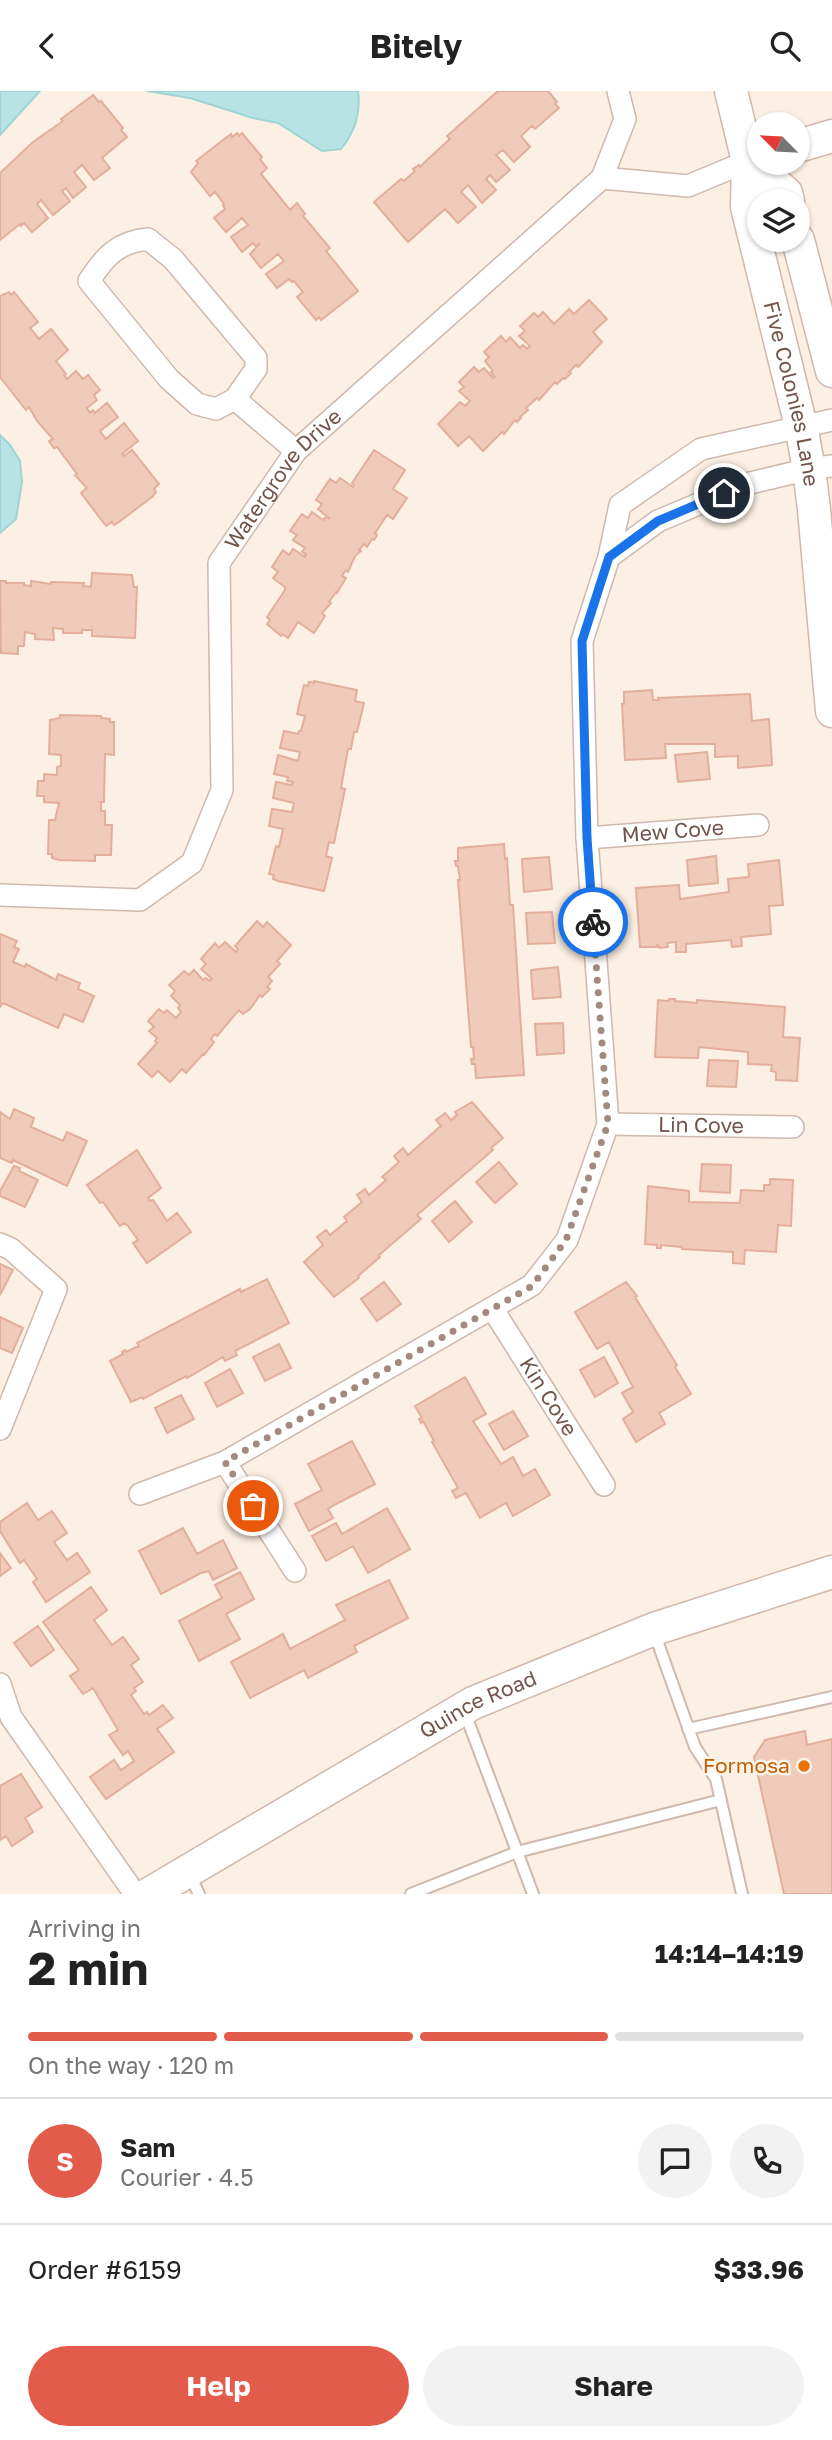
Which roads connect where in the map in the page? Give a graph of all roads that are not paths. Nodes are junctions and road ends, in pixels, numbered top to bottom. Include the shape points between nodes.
1 (618, 91) edge
2 (731, 91) edge
3 (832, 136) edge
4 (747, 138) edge
5 (810, 142) edge
6 (747, 162) edge
7 (752, 175) edge
8 (769, 175) edge
9 (602, 178) junction
10 (782, 189) edge
11 (801, 252) edge
12 (832, 371) edge
13 (235, 399) junction
14 (832, 420) edge
15 (801, 426) junction
16 (296, 451) junction
17 (820, 467) edge
18 (609, 557) junction
19 (832, 711) edge
20 (758, 825) dead end
21 (587, 838) junction
22 (0, 894) edge
23 (608, 1124) junction
24 (793, 1126) dead end
25 (0, 1244) edge
26 (492, 1308) junction
27 (0, 1429) edge
28 (225, 1462) junction
29 (604, 1485) dead end
30 (140, 1495) dead end
31 (295, 1571) dead end
32 (832, 1572) edge
33 (654, 1629) junction
34 (0, 1684) edge
35 (832, 1696) edge
36 (463, 1709) junction
37 (6, 1721) edge
38 (688, 1729) junction
39 (721, 1800) junction
40 (517, 1852) junction
41 (193, 1883) edge
42 (135, 1894) edge
43 (149, 1894) edge
44 (411, 1894) edge
45 (533, 1894) edge
46 (742, 1894) edge

1 - 9 street, Watergrove Drive via 625,119
2 - 4 street, Five Colonies Lane
3 - 5 street
6 - 9 street via 688,185
7 - 15 street, Five Colonies Lane via 747,207
8 - 10 street
9 - 16 street, Watergrove Drive
11 - 12 street, Five Colonies Lane
13 - 13 street via 216,409 197,404 169,379 89,281 101,263 128,241 148,239 173,259 256,358 256,369
13 - 16 street
14 - 15 street
15 - 17 street, Five Colonies Lane
15 - 18 street via 701,449 620,505
16 - 22 street, Watergrove Drive via 219,563 222,790 192,863 140,900
17 - 18 street via 746,484 658,521
17 - 19 street, Five Colonies Lane via 814,509
18 - 21 street via 582,641
20 - 21 street, Mew Cove
21 - 23 street
23 - 24 street, Lin Cove
23 - 26 street via 566,1240 532,1286
25 - 27 street via 56,1289
26 - 28 street
26 - 29 street, Kin Cove
28 - 30 street
28 - 31 street
32 - 33 street, Quince Road
33 - 36 street, Quince Road
33 - 38 lane
34 - 37 street
35 - 38 lane
36 - 40 lane
36 - 41 street, Quince Road
37 - 42 street
38 - 39 lane via 716,1779
39 - 40 lane
39 - 46 lane
40 - 44 lane
40 - 45 lane
41 - 43 street, Quince Road

